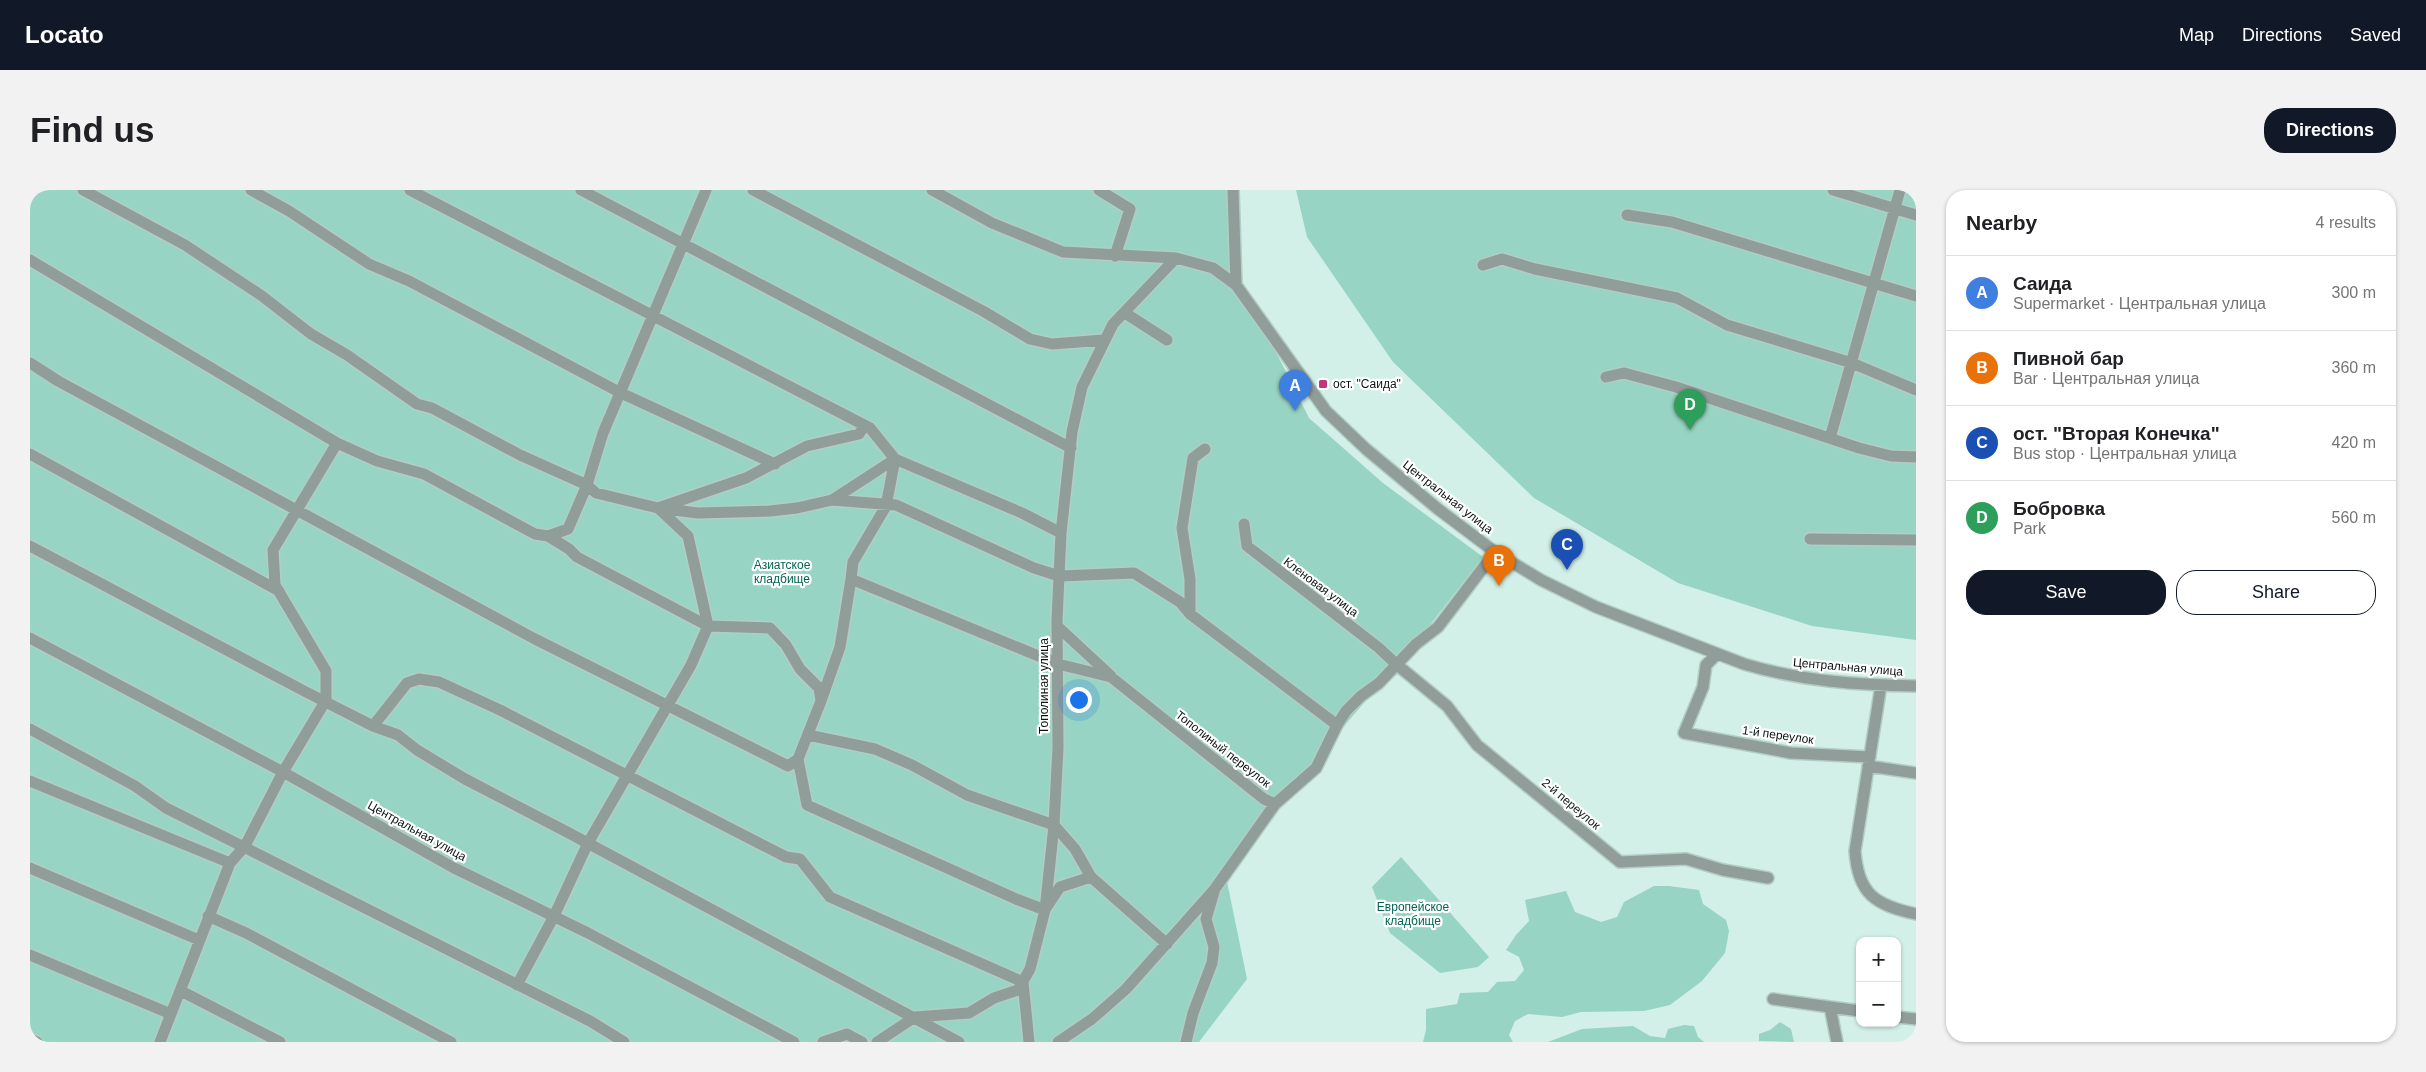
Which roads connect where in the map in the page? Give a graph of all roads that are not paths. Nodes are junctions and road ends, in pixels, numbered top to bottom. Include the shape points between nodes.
1 (83, 190) edge
2 (251, 190) edge
3 (410, 190) edge
4 (581, 190) edge
5 (706, 190) edge
6 (753, 190) edge
7 (932, 190) edge
8 (1099, 190) edge
9 (1233, 190) edge
10 (1833, 190) edge
11 (1900, 190) edge
12 (1894, 209) junction
13 (1627, 215) dead end
14 (1916, 215) edge
15 (684, 244) junction
16 (1115, 256) junction
17 (1176, 258) junction
18 (30, 260) edge
19 (1483, 265) dead end
20 (1873, 282) junction
21 (1236, 285) junction
22 (1916, 296) edge
23 (1125, 312) junction
24 (653, 317) junction
25 (1104, 340) junction
26 (1168, 340) dead end
27 (30, 363) edge
28 (1852, 363) junction
29 (1606, 377) dead end
30 (1916, 390) edge
31 (621, 392) junction
32 (865, 426) junction
33 (1830, 438) junction
34 (337, 443) junction
35 (1070, 448) junction
36 (1205, 449) dead end
37 (30, 454) edge
38 (1916, 457) edge
39 (895, 459) junction
40 (776, 464) junction
41 (587, 485) junction
42 (832, 500) junction
43 (886, 506) junction
44 (658, 508) junction
45 (296, 510) junction
46 (1244, 524) dead end
47 (568, 528) junction
48 (1061, 533) junction
49 (548, 536) junction
50 (1810, 540) dead end
51 (1916, 540) edge
52 (30, 546) edge
53 (569, 549) junction
54 (1495, 552) junction
55 (1060, 576) junction
56 (851, 579) junction
57 (279, 591) junction
58 (1190, 614) junction
59 (708, 626) junction
60 (1058, 626) junction
61 (30, 638) edge
62 (1717, 654) junction
63 (1058, 664) junction
64 (1396, 664) junction
65 (1111, 677) junction
66 (1881, 685) junction
67 (1916, 686) edge
68 (326, 700) junction
69 (822, 701) junction
70 (666, 705) junction
71 (1337, 725) junction
72 (373, 726) junction
73 (30, 729) edge
74 (808, 735) junction
75 (798, 759) junction
76 (1869, 762) junction
77 (283, 772) junction
78 (1916, 773) edge
79 (626, 774) junction
80 (30, 781) edge
81 (1275, 804) junction
82 (1054, 824) junction
83 (588, 843) junction
84 (245, 846) junction
85 (230, 864) junction
86 (30, 868) edge
87 (1091, 877) junction
88 (1768, 878) dead end
89 (1214, 890) junction
90 (1045, 910) junction
91 (1916, 914) edge
92 (208, 916) junction
93 (554, 916) junction
94 (199, 940) junction
95 (1167, 944) junction
96 (30, 955) edge
97 (1023, 982) junction
98 (517, 985) junction
99 (181, 991) junction
100 (1773, 999) dead end
101 (1830, 1007) junction
102 (1856, 1011) edge
103 (171, 1014) junction
104 (915, 1018) junction
105 (1901, 1018) edge
106 (1916, 1020) edge
107 (30, 1039) edge
108 (37, 1042) edge
109 (160, 1042) edge
110 (280, 1042) edge
111 (451, 1042) edge
112 (624, 1042) edge
113 (794, 1042) edge
114 (822, 1042) edge
115 (862, 1042) edge
116 (877, 1042) edge
117 (959, 1042) edge
118 (1029, 1042) edge
119 (1058, 1042) edge
120 (1186, 1042) edge
121 (1837, 1042) edge

1 - 41 street via 185,245 417,404 432,408 520,455
2 - 31 street via 289,210 368,264 410,280
3 - 24 street
4 - 15 street
5 - 15 street
6 - 25 street via 1030,339 1052,344
7 - 16 street, Центральная улица via 992,223 1063,252
8 - 16 street via 1130,209
9 - 21 street
10 - 12 street
11 - 12 street
12 - 14 street
12 - 20 street
13 - 20 street via 1672,222
15 - 24 street
15 - 35 street
16 - 17 street, Центральная улица
17 - 21 street, Центральная улица via 1213,268
17 - 23 street, Тополиная улица
18 - 34 street
19 - 28 street via 1502,259 1535,269 1677,298 1727,324
20 - 22 street
20 - 28 street
21 - 54 street, Центральная улица via 1326,411 1403,481
23 - 25 street, Тополиная улица
23 - 26 street
24 - 31 street
24 - 32 street
25 - 35 street, Тополиная улица via 1082,387
27 - 45 street
28 - 30 street
28 - 33 street
29 - 33 street via 1624,373 1676,387
31 - 40 street
31 - 41 street via 603,433
32 - 39 street
32 - 40 street via 859,434 807,446
33 - 38 street via 1891,456
34 - 45 street
34 - 49 street via 377,461 424,474 535,534
35 - 48 street, Тополиная улица
36 - 58 street via 1193,458 1182,528 1190,579
37 - 57 street
39 - 42 street
39 - 43 street
39 - 48 street
40 - 44 street via 746,478
41 - 44 street via 596,493
41 - 47 street
42 - 43 street
42 - 44 street via 770,511 698,513
43 - 55 street via 896,505 1034,568
43 - 56 street via 853,562
44 - 59 street via 688,536
45 - 57 street via 273,550 275,585
45 - 70 street via 535,640
46 - 64 street, Кленовая улица via 1247,546 1380,648
47 - 49 street
47 - 53 street
48 - 55 street, Тополиная улица
49 - 53 street
50 - 51 street
52 - 68 street
53 - 59 street via 577,557
54 - 62 street, Центральная улица via 1541,580 1596,607
54 - 64 street via 1438,627
55 - 58 street via 1134,572 1180,602
55 - 60 street, Тополиная улица
56 - 63 street, Тополиный переулок
56 - 69 street via 840,647
57 - 68 street via 326,671
58 - 71 street
59 - 69 street via 770,628 786,645 800,669 819,688
59 - 70 street via 691,665
60 - 63 street, Тополиная улица
60 - 65 street, Тополиный переулок
61 - 77 street, Центральная улица
62 - 66 street, Центральная улица via 1768,672 1814,680
62 - 76 street, 1-й переулок via 1706,665 1703,688 1684,733 1791,753
63 - 65 street, Тополиный переулок
63 - 82 street, Тополиная улица
64 - 71 street via 1361,696
64 - 88 street, 2-й переулок via 1448,706 1477,745 1620,862 1686,859
65 - 81 street, Тополиный переулок via 1264,799
66 - 67 street, Центральная улица
66 - 76 street
68 - 72 street
68 - 77 street
69 - 74 street
70 - 75 street via 788,766
70 - 79 street
71 - 81 street via 1316,768
72 - 79 street via 407,684 419,680 439,682 498,708
72 - 83 street via 398,735 465,779
73 - 84 street via 135,786 166,808 236,845
74 - 75 street
74 - 82 street via 875,750 912,765 967,795
75 - 90 street via 807,805
76 - 78 street, 1-й переулок
76 - 91 street via 1855,851 1856,873 1869,893 1882,903
77 - 84 street
77 - 93 street, Центральная улица via 454,868
79 - 83 street
79 - 97 street via 786,857 800,859 830,897
80 - 85 street
81 - 89 street, Тополиный переулок
82 - 87 street via 1075,849
82 - 90 street, Тополиная улица
83 - 93 street
83 - 104 street
84 - 85 street
84 - 98 street
85 - 92 street
86 - 94 street
87 - 90 street via 1060,887
87 - 95 street
89 - 95 street, Тополиный переулок
89 - 120 street via 1206,919 1214,947 1212,963
90 - 97 street, Тополиная улица via 1035,952
92 - 94 street
92 - 111 street
93 - 98 street
93 - 113 street, Центральная улица
94 - 99 street
95 - 119 street, Тополиный переулок via 1126,989 1092,1019
96 - 103 street
97 - 104 street via 1018,990 994,998 969,1013
97 - 118 street
98 - 112 street via 590,1021
99 - 103 street
99 - 110 street
100 - 101 street
101 - 102 street
101 - 121 street
103 - 109 street
104 - 116 street
104 - 117 street
105 - 106 street
107 - 108 street
114 - 115 street via 847,1034

